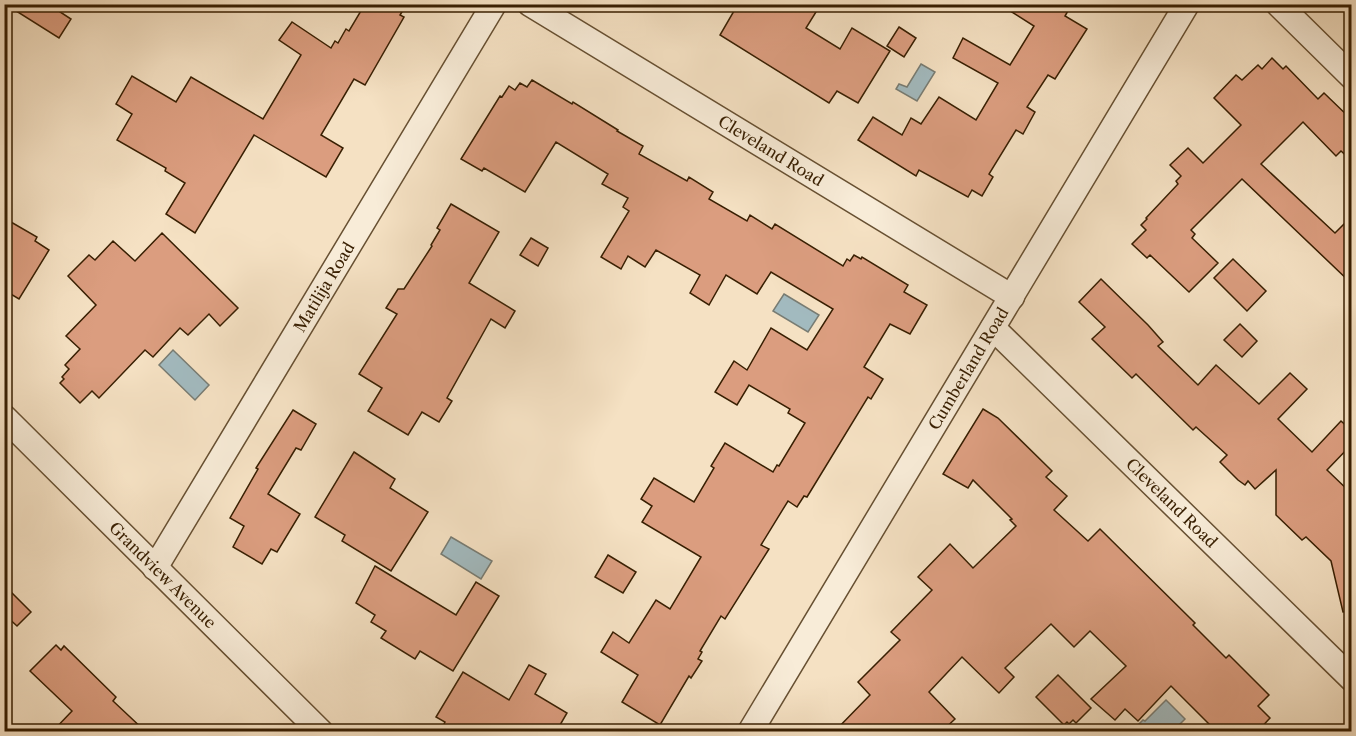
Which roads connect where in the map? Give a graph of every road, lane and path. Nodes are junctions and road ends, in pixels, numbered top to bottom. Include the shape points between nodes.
1 (494, 4) edge
2 (530, 4) edge
3 (1187, 4) edge
4 (1278, 4) edge
5 (1352, 77) edge
6 (1012, 297) junction
7 (993, 328) junction
8 (4, 417) edge
9 (155, 568) junction
10 (1352, 679) edge
11 (321, 732) edge
12 (750, 732) edge

1 - 9 street, Matilija Road
2 - 6 street, Cleveland Road
3 - 6 street, Cumberland Road
4 - 5 street
6 - 7 street, Cumberland Road
7 - 10 street, Cleveland Road
7 - 12 street, Cumberland Road
8 - 9 street, Grandview Avenue
9 - 11 street, Grandview Avenue

